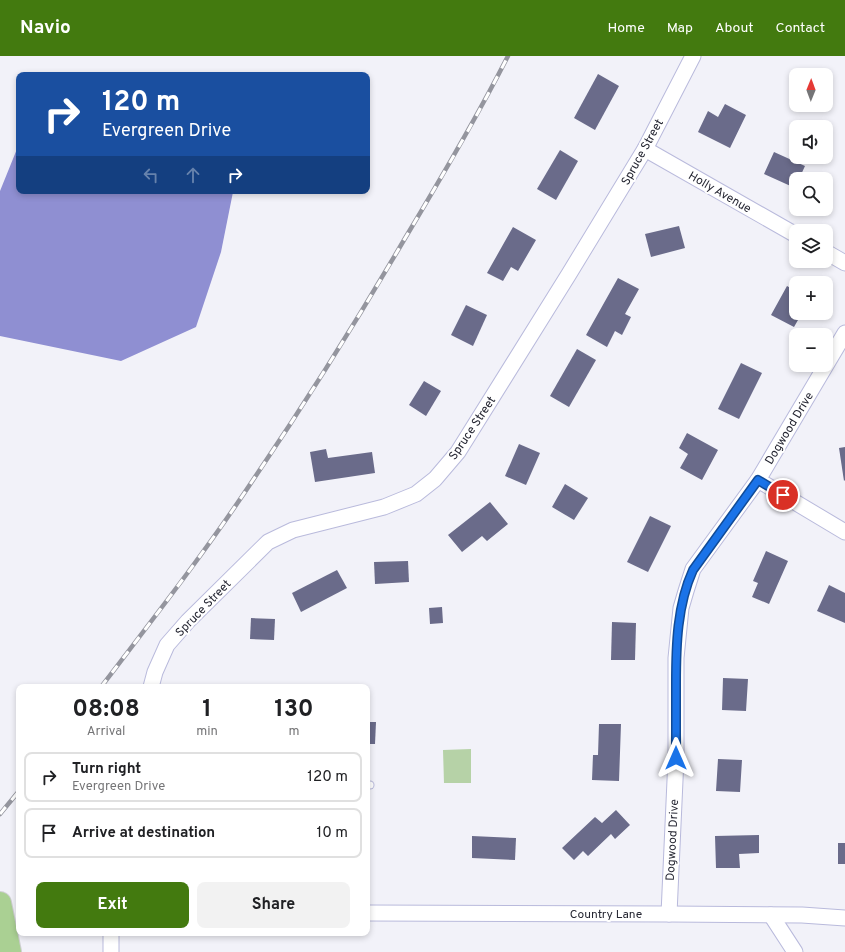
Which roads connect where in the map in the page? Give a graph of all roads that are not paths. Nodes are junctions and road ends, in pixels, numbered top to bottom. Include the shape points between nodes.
1 (693, 56) edge
2 (644, 149) junction
3 (789, 231) edge
4 (833, 256) edge
5 (845, 263) edge
6 (845, 333) edge
7 (758, 480) junction
8 (845, 532) edge
9 (152, 684) edge
10 (0, 903) edge
11 (370, 913) edge
12 (669, 914) junction
13 (771, 915) junction
14 (845, 918) edge
15 (111, 936) edge
16 (10, 952) edge
17 (111, 952) edge
18 (795, 952) edge

1 - 2 street, Spruce Street
2 - 3 street, Holly Avenue
2 - 9 street, Spruce Street via 570,274 458,452 435,479 416,494 384,507 293,530 268,542 167,645
4 - 5 street
6 - 7 street, Dogwood Drive
7 - 8 street
7 - 12 street, Dogwood Drive via 693,570 681,608 676,658 676,758
10 - 16 highway
11 - 12 street, Country Lane
12 - 13 street, Country Lane
13 - 14 street, Country Lane
13 - 18 street
15 - 17 street

